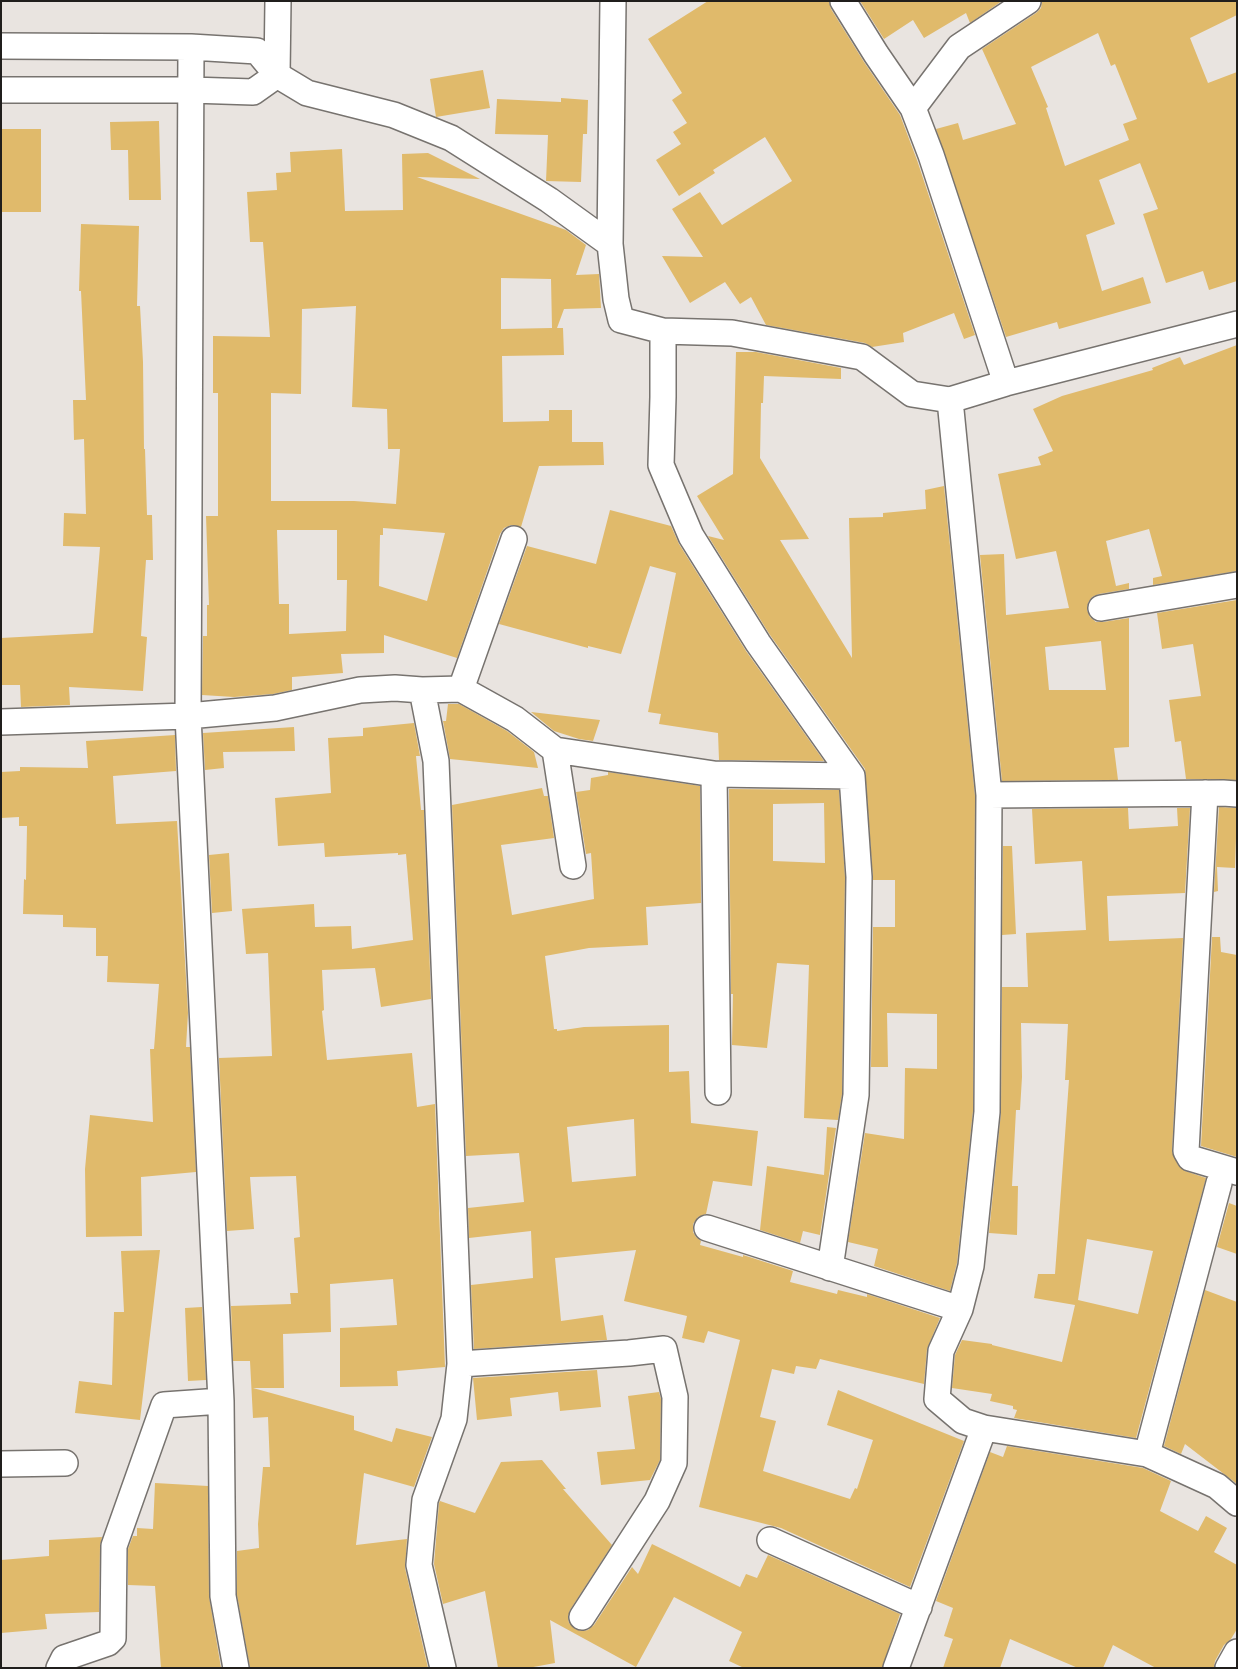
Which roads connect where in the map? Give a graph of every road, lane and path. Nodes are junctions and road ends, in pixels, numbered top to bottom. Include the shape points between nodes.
1 (278, 1) edge
2 (613, 1) edge
3 (843, 1) edge
4 (1028, 1) edge
5 (1, 46) edge
6 (191, 47) junction
7 (278, 74) junction
8 (1, 90) edge
9 (191, 90) junction
10 (913, 108) junction
11 (610, 244) junction
12 (1237, 324) edge
13 (663, 331) junction
14 (1006, 383) junction
15 (950, 400) junction
16 (514, 539) dead end
17 (1237, 585) edge
18 (1101, 608) dead end
19 (461, 689) junction
20 (422, 690) junction
21 (188, 716) junction
22 (1, 722) edge
23 (555, 750) junction
24 (714, 774) junction
25 (852, 776) junction
26 (1205, 793) junction
27 (1237, 794) edge
28 (989, 795) junction
29 (574, 866) dead end
30 (718, 1092) dead end
31 (1228, 1178) edge
32 (707, 1228) dead end
33 (830, 1268) junction
34 (960, 1310) junction
35 (460, 1364) junction
36 (221, 1401) junction
37 (984, 1428) junction
38 (1147, 1454) junction
39 (65, 1462) dead end
40 (1, 1464) edge
41 (1237, 1503) edge
42 (770, 1540) dead end
43 (919, 1607) junction
44 (582, 1617) dead end
45 (1237, 1652) edge
46 (59, 1668) edge
47 (236, 1668) edge
48 (443, 1668) edge
49 (896, 1668) edge
50 (1228, 1668) edge

1 - 7 street
2 - 11 street
3 - 10 street
4 - 10 street via 959,47
5 - 6 street
6 - 7 street via 257,51
6 - 9 street
7 - 9 street via 253,92
7 - 11 street via 307,94 394,115 452,138 549,200
8 - 9 street
9 - 21 street
10 - 14 street
11 - 13 street via 620,320
12 - 14 street
13 - 15 street via 732,333 862,357 912,394
13 - 25 street via 660,465 691,536 758,643
14 - 15 street
15 - 28 street
16 - 19 street
17 - 18 street
19 - 20 street
19 - 23 street via 515,719
20 - 21 street via 360,690 275,708
20 - 35 street via 436,762
21 - 22 street
21 - 36 street
23 - 24 street
23 - 29 street
24 - 25 street
24 - 30 street
25 - 33 street via 859,877 856,1095
26 - 27 street
26 - 28 street
26 - 31 street via 1186,1151 1190,1158
28 - 34 street via 987,1112 971,1266
31 - 38 street
32 - 33 street
33 - 34 street
34 - 37 street via 941,1350 937,1399 963,1421
35 - 44 street via 664,1348 675,1397 674,1463 657,1501
35 - 48 street via 454,1419 425,1500 419,1566
36 - 46 street via 164,1405 114,1546 113,1638 108,1644 64,1658
36 - 47 street via 223,1596
37 - 38 street
37 - 43 street
38 - 41 street via 1217,1486
39 - 40 street
42 - 43 street
43 - 49 street
45 - 50 street

